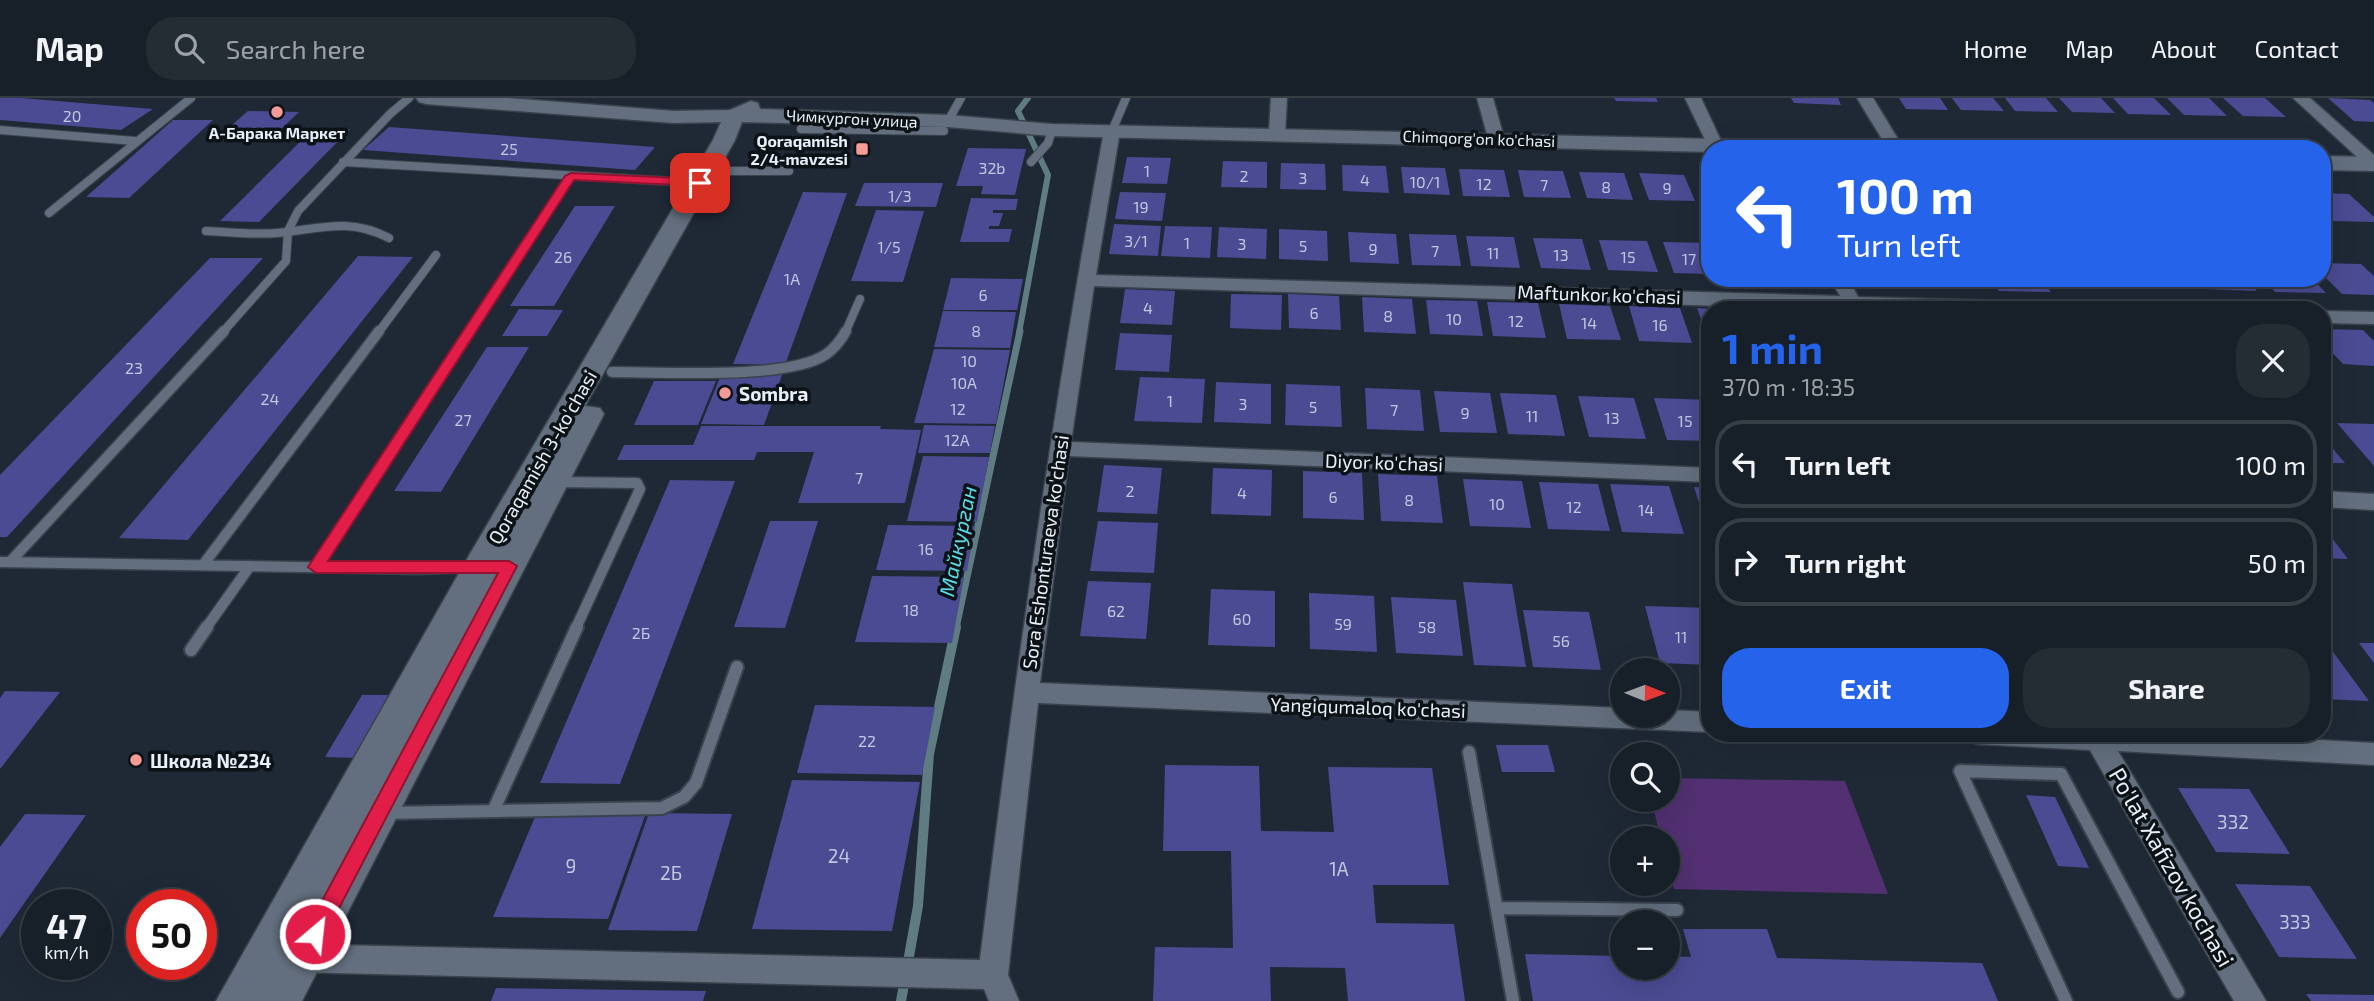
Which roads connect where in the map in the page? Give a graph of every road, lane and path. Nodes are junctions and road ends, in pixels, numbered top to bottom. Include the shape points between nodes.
1 (191, 98) edge
2 (409, 98) edge
3 (426, 98) edge
4 (565, 98) edge
5 (961, 98) edge
6 (1126, 98) edge
7 (1279, 98) edge
8 (1485, 98) edge
9 (1693, 98) edge
10 (1865, 98) edge
11 (2301, 98) edge
12 (751, 109) edge
13 (946, 126) junction
14 (1032, 128) junction
15 (801, 129) dead end
16 (0, 130) edge
17 (1112, 131) junction
18 (1278, 134) junction
19 (1496, 138) junction
20 (1713, 140) edge
21 (1891, 140) edge
22 (135, 141) junction
23 (1701, 145) edge
24 (343, 162) junction
25 (1031, 162) dead end
26 (2331, 163) edge
27 (2374, 164) edge
28 (789, 171) dead end
29 (571, 176) junction
30 (713, 177) junction
31 (49, 213) dead end
32 (206, 231) dead end
33 (288, 231) junction
34 (388, 238) dead end
35 (436, 255) dead end
36 (1084, 280) junction
37 (860, 299) dead end
38 (1731, 301) edge
39 (2331, 317) edge
40 (2374, 318) edge
41 (612, 372) junction
42 (1059, 449) junction
43 (1701, 475) edge
44 (554, 481) junction
45 (2331, 500) edge
46 (2374, 502) edge
47 (5, 562) edge
48 (203, 565) junction
49 (250, 566) junction
50 (316, 567) junction
51 (494, 567) junction
52 (191, 650) dead end
53 (737, 667) dead end
54 (1025, 692) junction
55 (1701, 722) edge
56 (2099, 742) edge
57 (2188, 742) edge
58 (1469, 752) dead end
59 (2374, 754) edge
60 (494, 809) junction
61 (379, 813) junction
62 (1497, 908) junction
63 (1677, 910) dead end
64 (262, 957) junction
65 (302, 958) junction
66 (999, 988) edge
67 (2178, 992) dead end
68 (237, 1001) edge
69 (280, 1001) edge
70 (1513, 1001) edge
71 (2066, 1001) edge
72 (2251, 1001) edge

1 - 22 lane
2 - 24 lane
3 - 12 main road via 674,117
4 - 12 main road
5 - 13 lane
6 - 17 lane
7 - 18 street
8 - 19 street
9 - 20 street
10 - 21 street
11 - 27 street
12 - 13 main road, Чимкургон улица
12 - 30 main road, Qoraqamish 3-ko'chasi
13 - 14 main road, Чимкургон улица
13 - 15 lane
14 - 17 main road, Чимкургон улица
14 - 25 lane via 1048,143
16 - 22 lane
17 - 18 main road, Chimqorg'on ko'chasi
17 - 36 street, Sora Eshonturaeva ko'chasi
18 - 19 main road, Chimqorg'on ko'chasi
19 - 23 main road, Chimqorg'on ko'chasi
22 - 31 lane
24 - 29 lane
24 - 33 lane via 298,211
26 - 27 main road
28 - 30 lane
29 - 30 lane
29 - 50 lane
30 - 41 main road, Qoraqamish 3-ko'chasi
30 - 51 main road, Qoraqamish 3-ko'chasi
32 - 33 lane
33 - 34 lane via 357,224
33 - 47 lane via 286,261 273,278
35 - 48 lane
36 - 38 street, Maftunkor ko'chasi
36 - 42 street, Sora Eshonturaeva ko'chasi
37 - 41 lane via 846,337 816,361 786,369
39 - 40 street
41 - 44 main road, Qoraqamish 3-ko'chasi
42 - 43 street, Diyor ko'chasi
42 - 54 street, Sora Eshonturaeva ko'chasi
44 - 51 main road, Qoraqamish 3-ko'chasi
44 - 60 lane via 637,483 640,489
45 - 46 street
47 - 48 lane
48 - 49 lane
49 - 50 lane
49 - 52 lane
50 - 51 lane
51 - 61 main road, Qoraqamish 3-ko'chasi
51 - 64 main road, Qoraqamish 3-ko'chasi
53 - 60 lane via 696,783 684,797 662,808
54 - 55 street, Yangiqumaloq ko'chasi
54 - 66 street, Sora Eshonturaeva ko'chasi
56 - 72 street, Po'lat Xafizov kochasi
57 - 59 street
58 - 62 lane
60 - 61 lane
61 - 65 main road, Qoraqamish 3-ko'chasi
62 - 63 lane
62 - 70 lane
64 - 65 street
64 - 68 main road, Qoraqamish 3-ko'chasi
65 - 66 street
65 - 69 main road, Qoraqamish 3-ko'chasi
67 - 71 lane via 2061,774 1960,771

